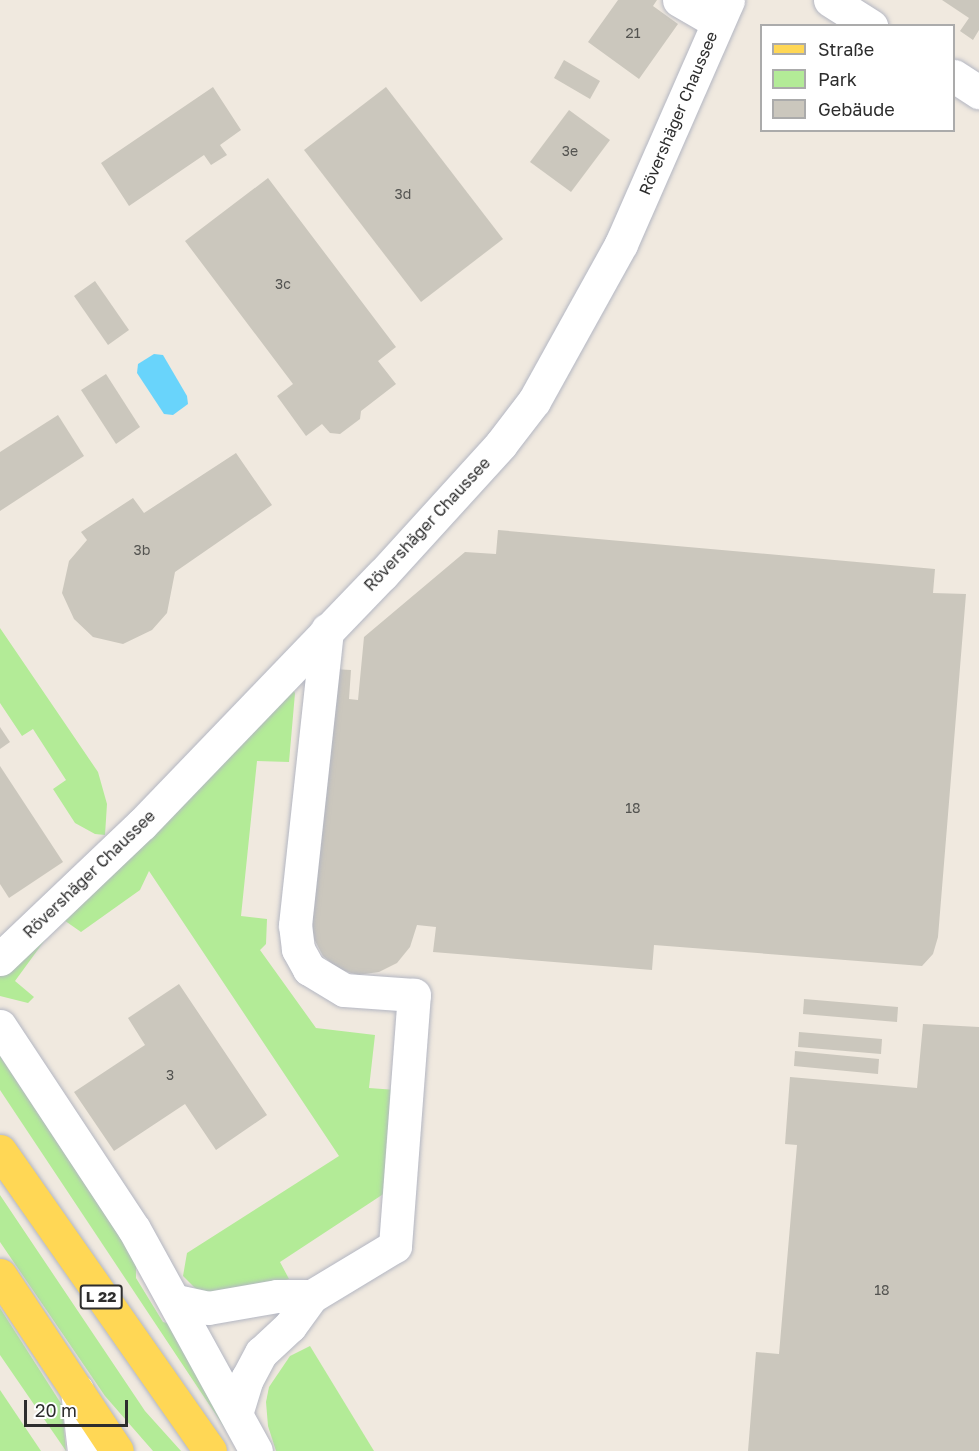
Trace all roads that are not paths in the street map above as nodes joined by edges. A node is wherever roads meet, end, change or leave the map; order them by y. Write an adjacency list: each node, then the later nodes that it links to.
1 (679, 0): 3 (street)
2 (830, 0): 4 (street)
3 (723, 11): 7 (street, Rövershäger Chaussee)
4 (868, 24)
5 (955, 77): 6 (street)
6 (979, 92)
7 (327, 630): 8 (street, Rövershäger Chaussee); 12 (street)
8 (0, 960)
9 (0, 1026): 13 (street)
10 (0, 1151): 18 (main road, L 22)
11 (0, 1275): 14 (main road)
12 (312, 1296): 13 (street); 15 (street)
13 (176, 1301): 15 (street)
14 (77, 1390): 16 (street); 17 (main road)
15 (237, 1411): 19 (street)
16 (84, 1451)
17 (117, 1451)
18 (210, 1451)
19 (256, 1451)

